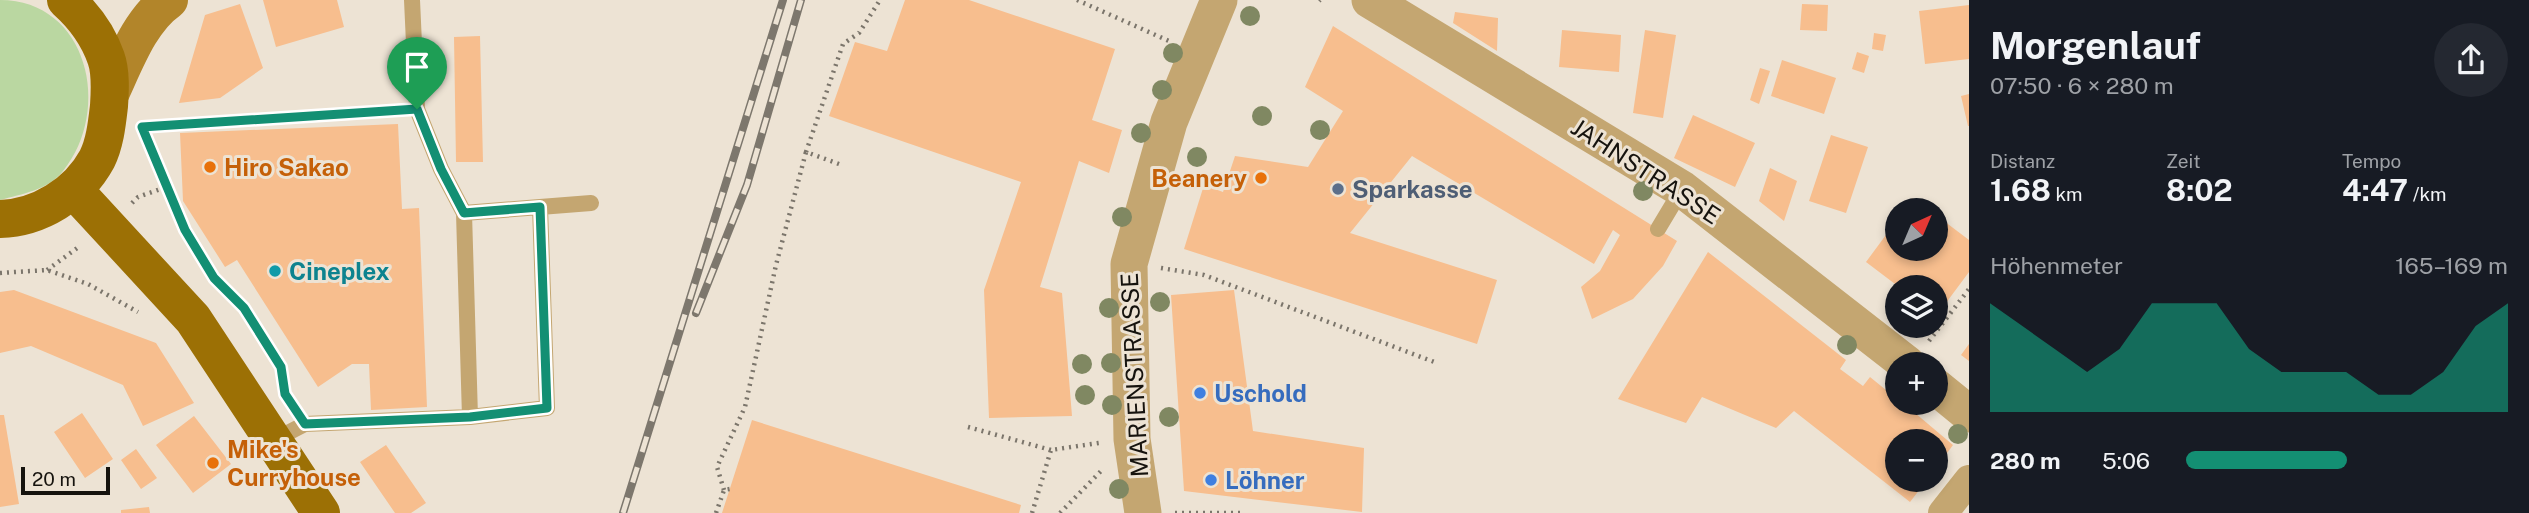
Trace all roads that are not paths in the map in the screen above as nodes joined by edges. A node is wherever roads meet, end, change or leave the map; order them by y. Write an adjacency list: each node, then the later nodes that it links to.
1 (66, 0): 6 (main road)
2 (169, 0): 6 (main road)
3 (412, 0): 11 (lane)
4 (1219, 0): 21 (street, MARIENSTRASSE)
5 (1370, 0): 8 (street, JAHNSTRASSE)
6 (110, 94): 7 (main road)
7 (73, 189): 12 (main road); 18 (main road)
8 (1682, 189): 13 (lane); 14 (street, JAHNSTRASSE)
9 (591, 203): 10 (lane)
10 (540, 207): 11 (lane); 17 (lane)
11 (464, 213): 17 (lane)
12 (0, 219)
13 (1658, 229)
14 (1916, 352)
15 (1948, 397): 16 (street)
16 (1969, 414)
17 (470, 417): 18 (lane)
18 (289, 432): 20 (main road)
19 (1969, 480): 22 (street)
20 (321, 513)
21 (1143, 513)
22 (1943, 513)

